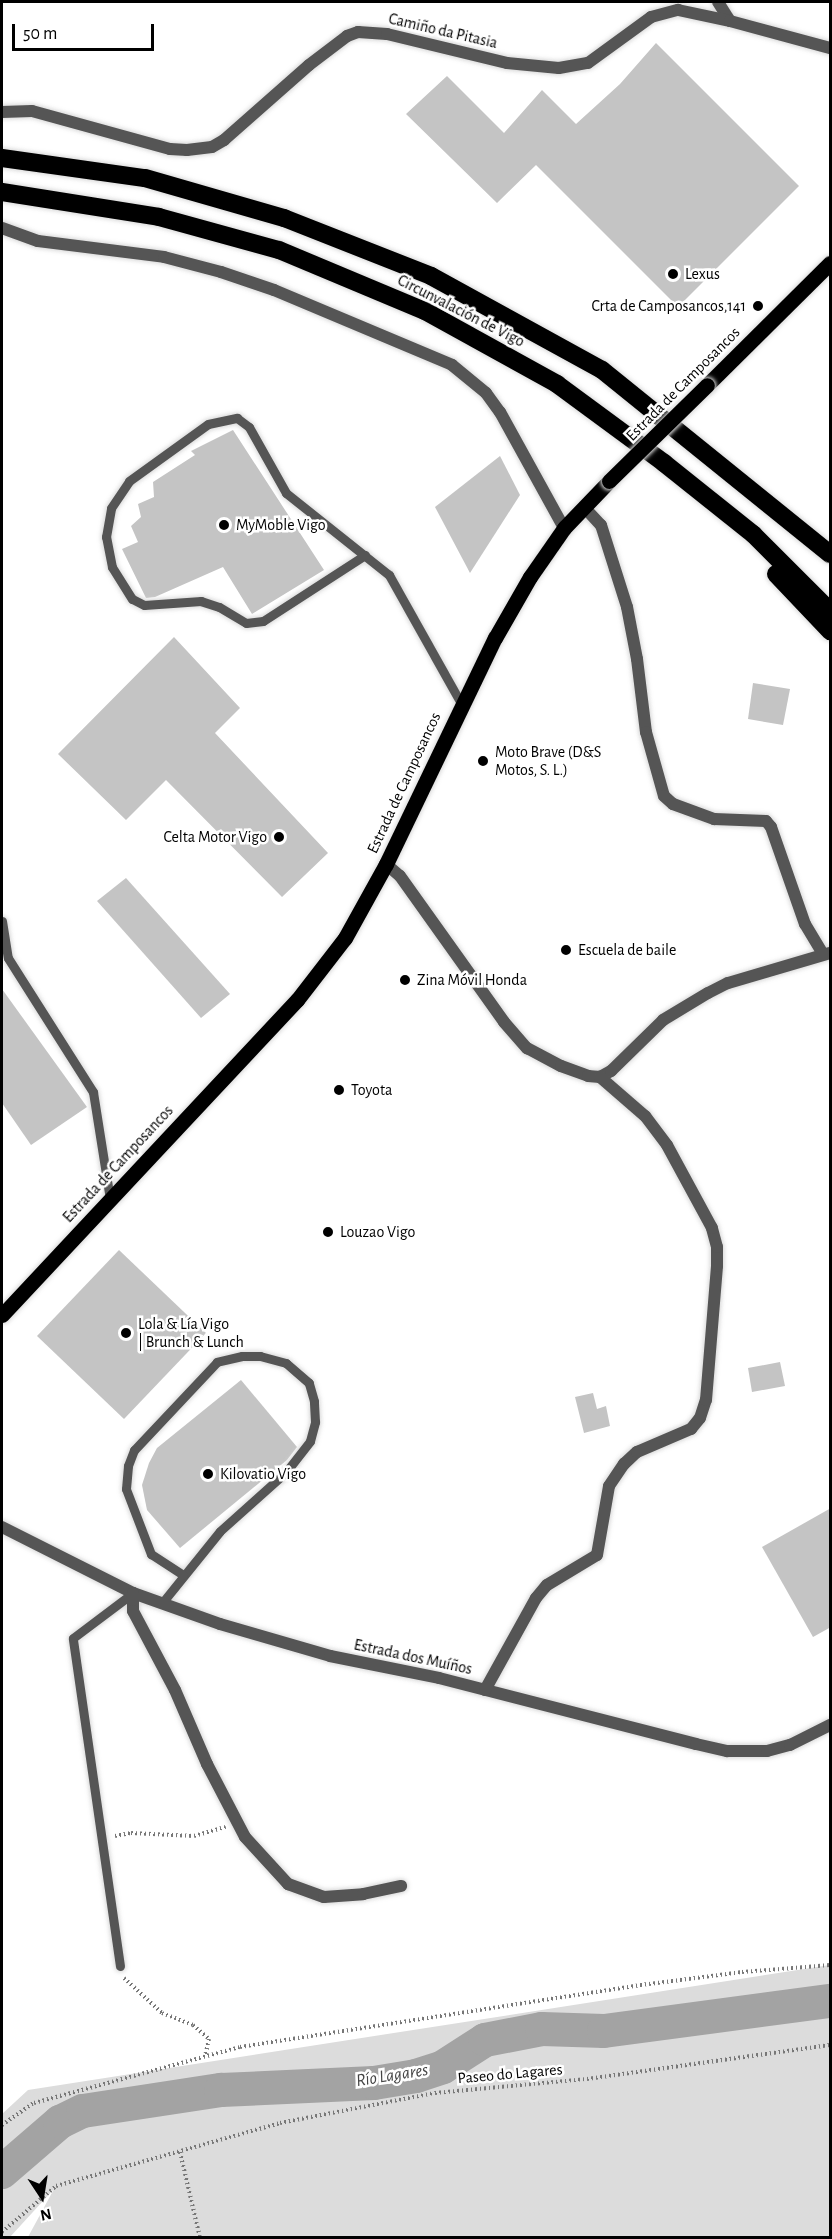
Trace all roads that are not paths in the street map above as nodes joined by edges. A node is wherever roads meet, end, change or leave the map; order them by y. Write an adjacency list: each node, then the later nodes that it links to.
1 (718, 2): 2 (street)
2 (730, 21): 3 (street, Camiño da Pitasia); 4 (street, Camiño da Pitasia)
3 (831, 48)
4 (2, 112)
5 (2, 158): 12 (highway, Circunvalación de Vigo)
6 (2, 192): 11 (highway, Circunvalación de Vigo)
7 (2, 228): 10 (street)
8 (831, 263): 9 (main road, Estrada de Camposancos, bridge)
9 (584, 507): 10 (main road, Estrada de Camposancos); 19 (street)
10 (564, 528): 16 (main road, Estrada de Camposancos)
11 (753, 534): 14 (highway, Circunvalación de Vigo); 15 (highway)
12 (831, 554)
13 (365, 555): 13 (lane); 16 (lane)
14 (831, 611)
15 (831, 631)
16 (462, 705): 17 (main road, Estrada de Camposancos)
17 (386, 864): 20 (street); 21 (main road, Estrada de Camposancos)
18 (2, 921): 21 (lane)
19 (827, 953): 20 (street)
20 (600, 1077): 27 (street)
21 (110, 1199): 22 (main road, Estrada de Camposancos)
22 (2, 1315)
23 (2, 1527): 25 (street, Estrada dos Muíños)
24 (183, 1575): 24 (lane); 26 (lane)
25 (133, 1593): 26 (street, Estrada dos Muíños); 29 (street); 30 (lane)
26 (162, 1602): 27 (street, Estrada dos Muíños)
27 (486, 1690): 28 (street, Estrada dos Muíños)
28 (831, 1725)
29 (401, 1886)
30 (120, 1966)

